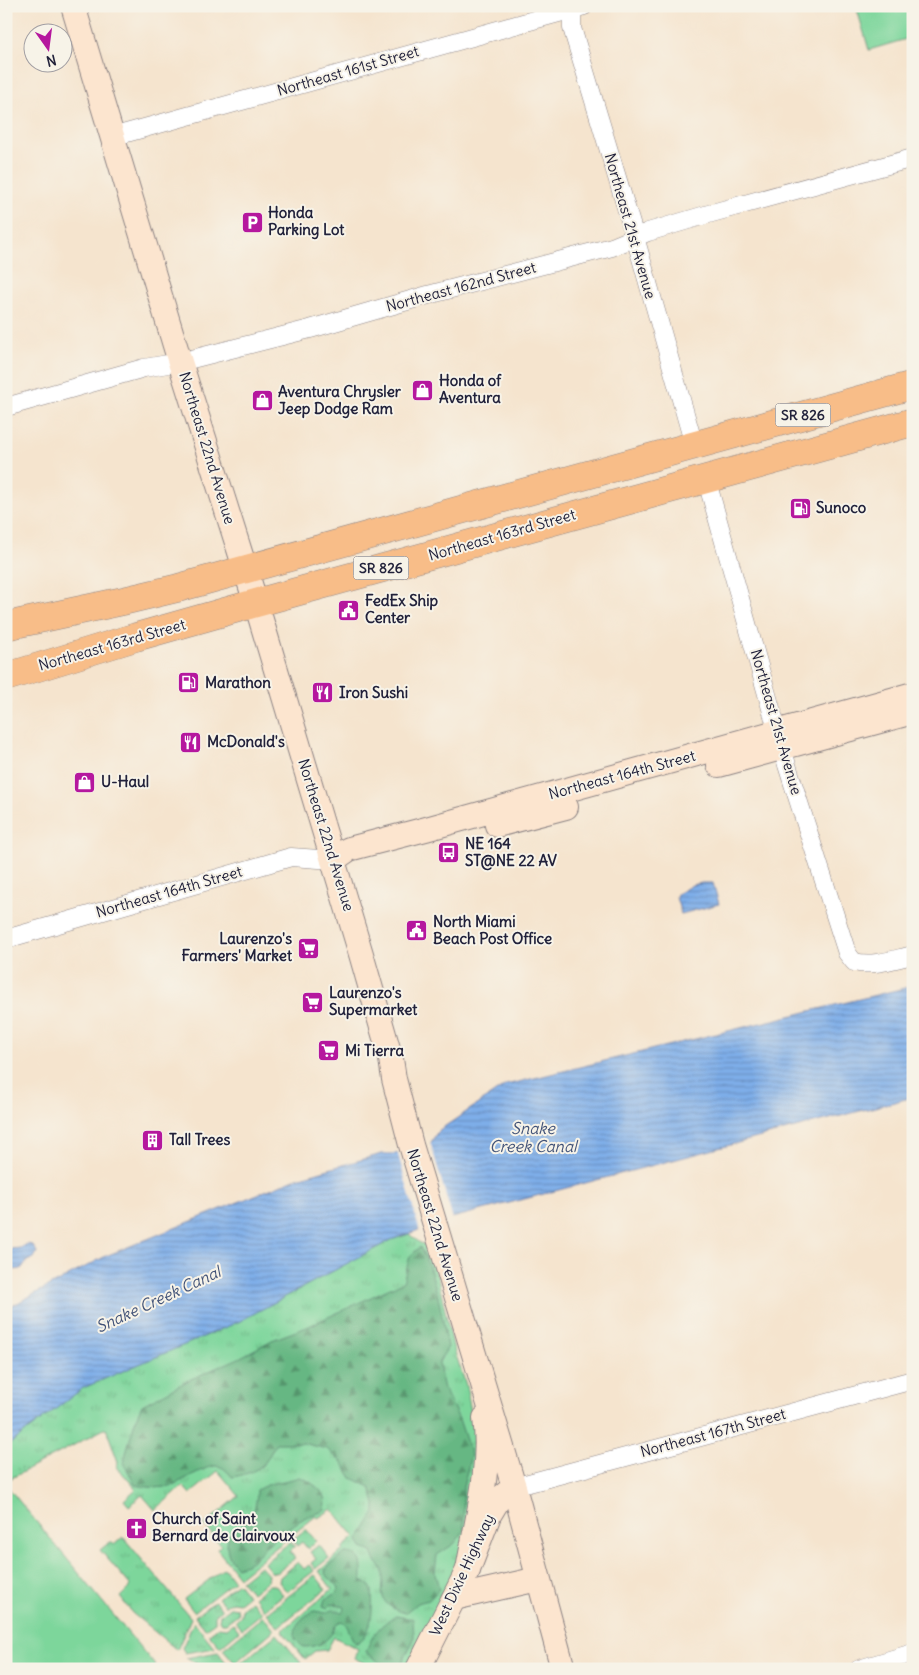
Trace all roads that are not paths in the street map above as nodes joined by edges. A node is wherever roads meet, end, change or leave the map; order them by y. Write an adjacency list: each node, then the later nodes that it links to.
1 (73, 6): 3 (street, Northeast 22nd Avenue)
2 (576, 7): 3 (street, Northeast 161st Street); 5 (street, Northeast 21st Avenue)
3 (112, 136): 6 (street, Northeast 22nd Avenue)
4 (913, 158): 5 (street, Northeast 162nd Street)
5 (635, 238): 6 (street, Northeast 162nd Street); 11 (street, Northeast 21st Avenue)
6 (180, 362): 8 (street, Northeast 162nd Street); 14 (street, Northeast 22nd Avenue)
7 (913, 385): 10 (main road, SR 826)
8 (6, 407)
9 (913, 422): 12 (main road, Northeast 163rd Street / SR 826)
10 (759, 427): 11 (main road, SR 826); 12 (main road)
11 (694, 444): 13 (main road); 14 (main road, SR 826)
12 (706, 478): 13 (main road, Northeast 163rd Street / SR 826); 20 (street, Northeast 21st Avenue)
13 (650, 494): 15 (main road, Northeast 163rd Street / SR 826)
14 (244, 569): 15 (street, Northeast 22nd Avenue); 16 (main road, SR 826)
15 (256, 603): 17 (main road, Northeast 163rd Street / SR 826); 21 (street, Northeast 22nd Avenue)
16 (6, 626)
17 (6, 676)
18 (913, 694): 20 (street, Northeast 164th Street)
19 (913, 712): 20 (street, Northeast 164th Street)
20 (780, 740): 21 (street, Northeast 164th Street); 23 (street, Northeast 21st Avenue)
21 (333, 860): 22 (street, Northeast 164th Street); 24 (street, Northeast 22nd Avenue)
22 (6, 940)
23 (913, 955)
24 (477, 1364): 26 (street, Northeast 22nd Avenue); 27 (street)
25 (913, 1380): 26 (street, Northeast 167th Street)
26 (514, 1487): 27 (street, West Dixie Highway); 28 (street, Northeast 22nd Avenue)
27 (468, 1570): 29 (street, West Dixie Highway)
28 (538, 1579): 29 (street); 32 (street, Northeast 22nd Avenue)
29 (454, 1598): 31 (street, West Dixie Highway)
30 (913, 1653): 33 (street)
31 (418, 1669)
32 (564, 1669)
33 (859, 1669)

